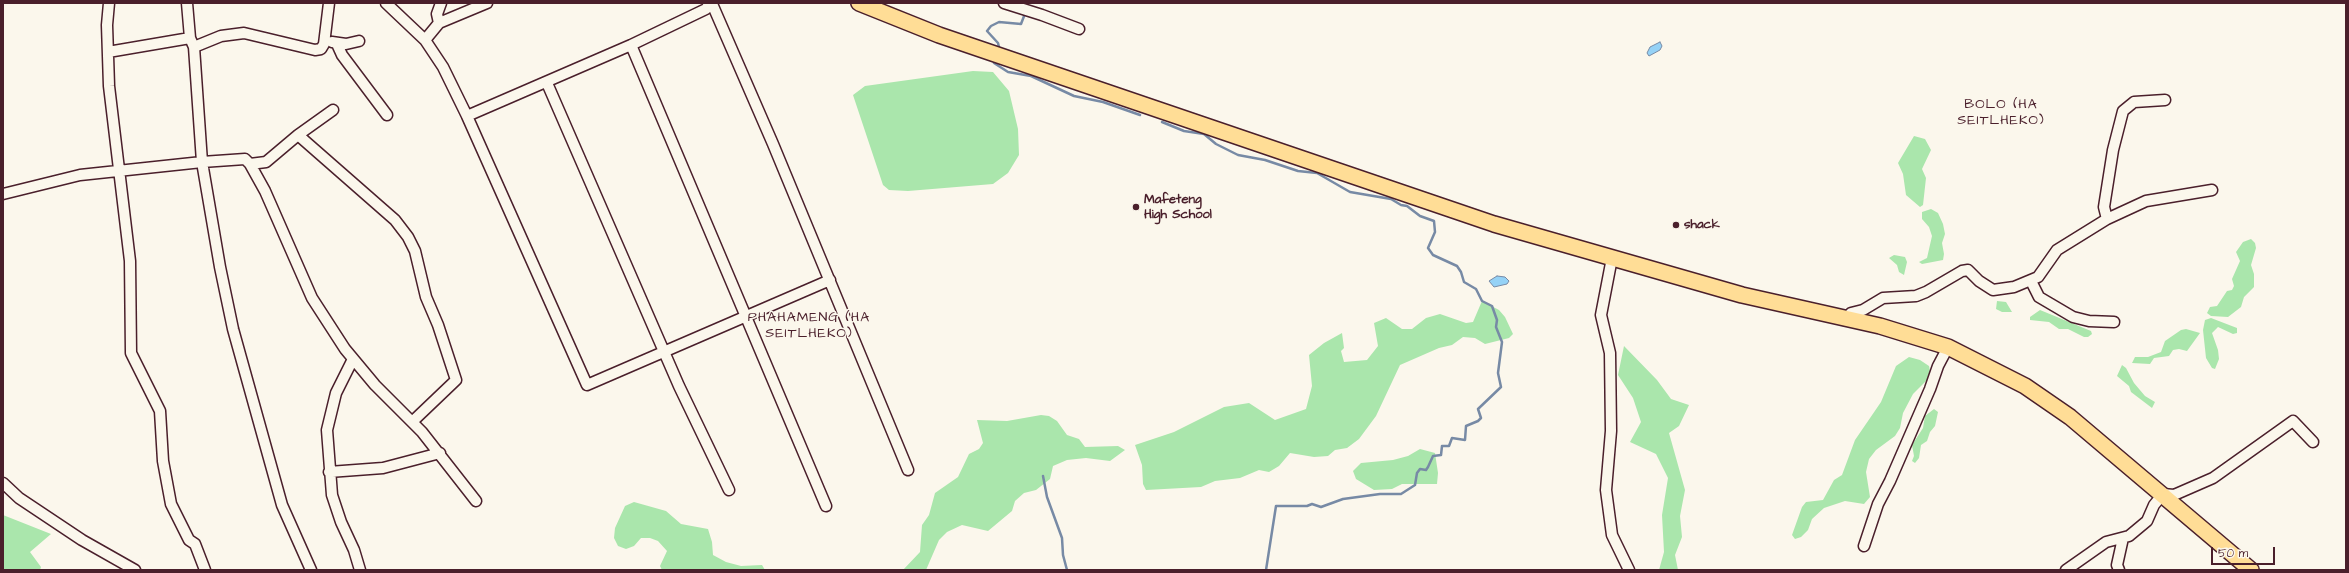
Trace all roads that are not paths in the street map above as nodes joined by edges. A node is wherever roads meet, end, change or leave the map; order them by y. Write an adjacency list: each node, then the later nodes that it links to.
1 (109, 3): 18 (street)
2 (187, 3): 15 (street)
3 (329, 3): 12 (street)
4 (386, 3): 13 (street)
5 (441, 3): 10 (street)
6 (487, 3): 10 (street)
7 (859, 3): 31 (main road)
8 (1004, 3): 11 (street)
9 (710, 4): 17 (street); 32 (street)
10 (439, 23): 13 (street)
11 (1079, 29)
12 (324, 40): 15 (street); 16 (street)
13 (425, 40): 23 (street)
14 (359, 41): 16 (street)
15 (192, 43): 18 (street); 25 (street)
16 (337, 44): 22 (street)
17 (631, 45): 19 (street); 34 (street)
18 (108, 52): 27 (street)
19 (547, 83): 23 (street); 38 (street)
20 (2164, 100): 30 (street)
21 (333, 110): 24 (street)
22 (387, 115)
23 (467, 116): 38 (street)
24 (298, 135): 26 (street); 40 (street)
25 (202, 162): 26 (street); 27 (street); 54 (street)
26 (250, 164): 39 (street)
27 (119, 170): 29 (street); 53 (street)
28 (2212, 190): 30 (street)
29 (3, 194)
30 (2107, 219): 33 (street)
31 (1612, 258): 35 (main road); 56 (street)
32 (830, 280): 34 (street); 43 (street)
33 (2031, 281): 35 (street); 36 (street)
34 (747, 316): 38 (street); 49 (street)
35 (1845, 320): 37 (main road)
36 (2114, 322)
37 (1948, 347): 47 (main road); 51 (street)
38 (665, 352): 46 (street)
39 (353, 359): 40 (street); 44 (street)
40 (412, 422): 42 (street)
41 (2313, 442): 47 (street)
42 (440, 453): 44 (street); 48 (street)
43 (908, 470)
44 (329, 472): 55 (street)
45 (3, 483): 52 (street)
46 (729, 490)
47 (2163, 494): 50 (street); 59 (main road)
48 (476, 501)
49 (826, 506)
50 (2123, 538): 57 (street); 58 (street)
51 (1864, 546)
52 (135, 570)
53 (205, 570)
54 (311, 570)
55 (360, 570)
56 (1629, 570)
57 (2066, 570)
58 (2119, 570)
59 (2252, 570)

